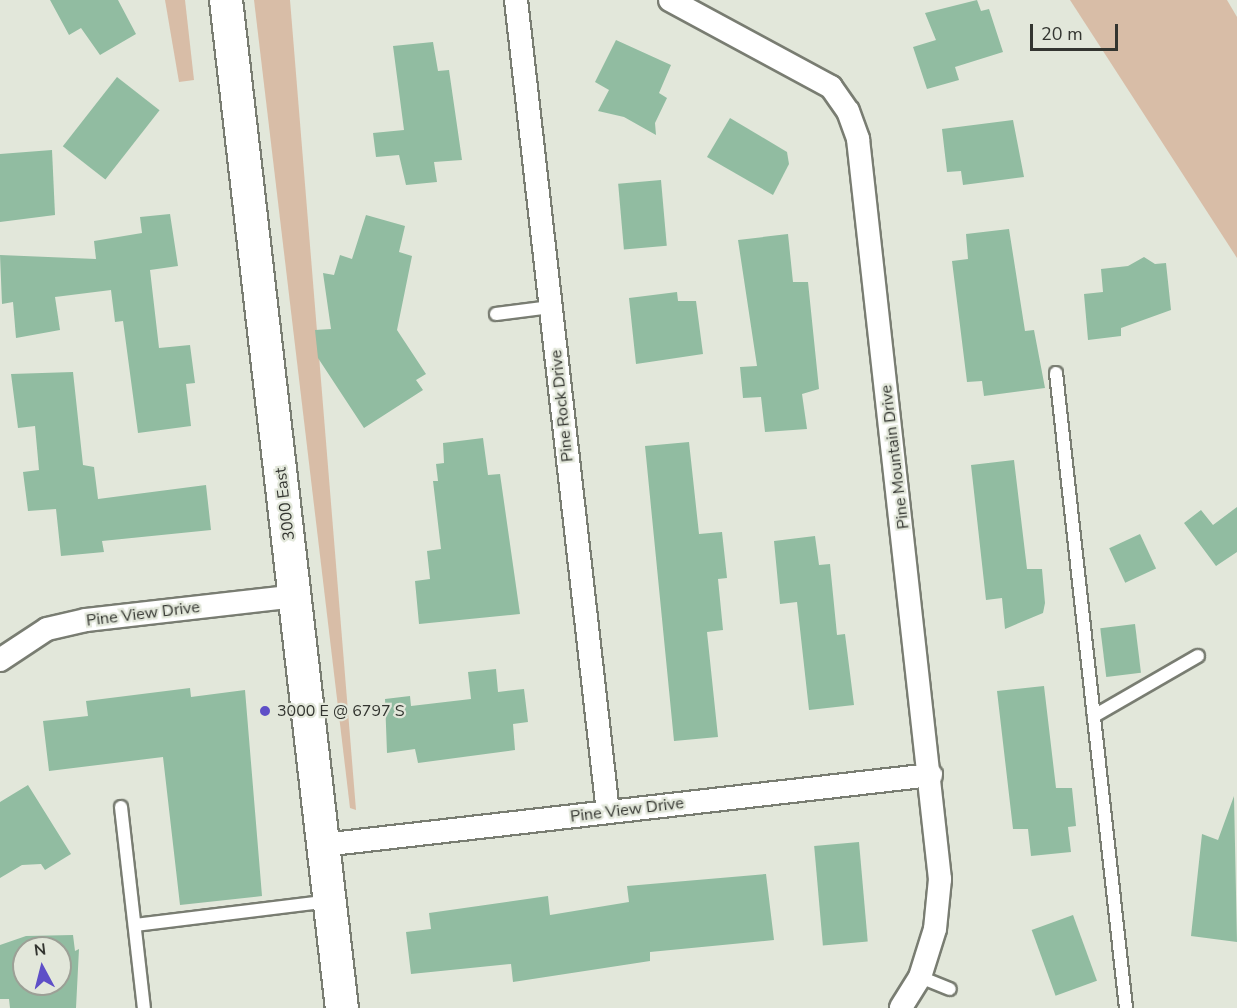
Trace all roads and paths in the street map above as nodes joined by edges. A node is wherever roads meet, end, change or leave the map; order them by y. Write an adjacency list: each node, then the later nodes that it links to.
1 (226, 0): 7 (main road, 3000 East)
2 (516, 0): 4 (street, Pine Rock Drive)
3 (670, 0): 11 (street, Pine Mountain Drive)
4 (551, 307): 5 (lane); 13 (street, Pine Rock Drive)
5 (496, 314)
6 (1056, 373): 10 (lane)
7 (296, 596): 8 (street, Pine View Drive); 14 (main road, 3000 East)
8 (3, 649)
9 (1198, 656): 10 (lane)
10 (1094, 716): 22 (lane)
11 (931, 775): 13 (street, Pine View Drive); 17 (street, Pine Mountain Drive)
12 (121, 807): 16 (lane)
13 (608, 812): 14 (street, Pine View Drive)
14 (323, 845): 15 (main road, 3000 East)
15 (330, 900): 16 (lane); 20 (main road, 3000 East)
16 (135, 925): 19 (lane)
17 (920, 977): 18 (lane); 21 (street, Pine Mountain Drive)
18 (950, 989)
19 (144, 1008)
20 (342, 1008)
21 (900, 1008)
22 (1126, 1008)

